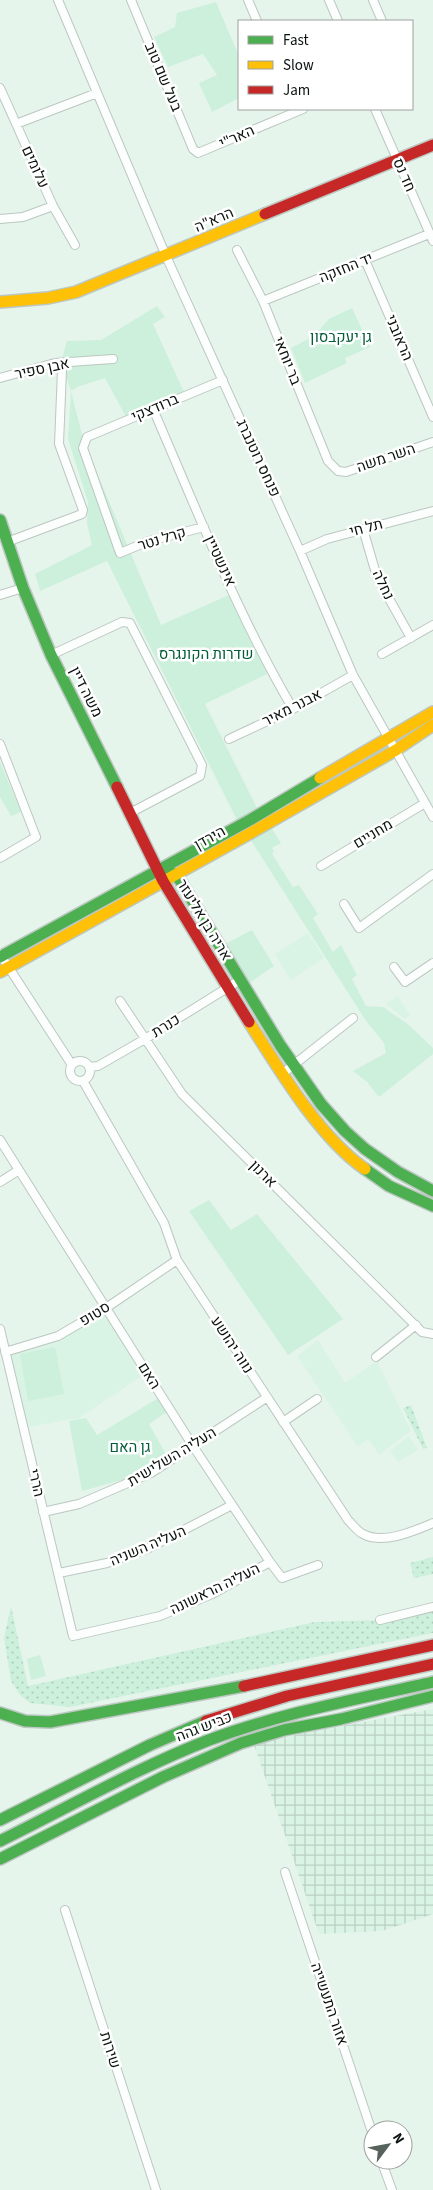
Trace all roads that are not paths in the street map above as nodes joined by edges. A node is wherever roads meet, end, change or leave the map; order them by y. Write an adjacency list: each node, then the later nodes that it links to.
1 (58, 0): 10 (street, פנחס רוטנברג)
2 (131, 0): 15 (street, בעל שם טוב)
3 (248, 0): 6 (street)
4 (328, 0): 7 (street)
5 (373, 0): 8 (street)
6 (257, 20)
7 (338, 20)
8 (382, 20)
9 (0, 88): 13 (street, עלומים)
10 (97, 93): 13 (street); 22 (street, פנחס רוטנברג)
11 (298, 110): 15 (street, האר"י)
12 (375, 110): 16 (street, חד נס)
13 (16, 124): 17 (street, עלומים)
14 (433, 145): 16 (main road, הרא"ה)
15 (198, 153)
16 (397, 160): 19 (street, חד נס); 22 (main road, הרא"ה)
17 (53, 206): 18 (street); 20 (street, עלומים)
18 (0, 219)
19 (431, 237): 23 (street, יד החזקה)
20 (74, 245)
21 (237, 250): 24 (street, בר יוחאי)
22 (166, 256): 25 (main road, הרא"ה); 29 (street, פנחס רוטנברג)
23 (365, 260): 24 (street, יד החזקה); 31 (street, הראובני)
24 (263, 301): 33 (street, בר יוחאי)
25 (0, 302)
26 (113, 359): 27 (street, אבן ספיר)
27 (55, 363): 28 (street, אבן ספיר); 38 (street)
28 (0, 378)
29 (222, 380): 30 (street, ברודצקי); 39 (street, פנחס רוטנברג)
30 (153, 409): 36 (street, אינשטיין); 40 (street, ברודצקי)
31 (433, 417)
32 (433, 442): 33 (street, השר משה)
33 (338, 471)
34 (433, 511): 37 (street, תל חי)
35 (0, 520): 38 (main road, משה דיין)
36 (204, 527): 40 (street, קרל נטר); 48 (street, אינשטיין)
37 (363, 529): 39 (street, תל חי); 44 (street, נחלה)
38 (7, 542): 41 (main road, משה דיין)
39 (300, 551): 47 (street, פנחס רוטנברג)
40 (120, 552)
41 (23, 588): 42 (street); 46 (main road, משה דיין)
42 (0, 595)
43 (433, 626): 44 (street)
44 (411, 638): 45 (street)
45 (382, 654)
46 (51, 655): 56 (main road, משה דיין); 56 (street)
47 (353, 675): 48 (street, אבנר מאיר); 51 (street, פנחס רוטנברג)
48 (293, 709): 52 (street, אבנר מאיר)
49 (433, 712): 51 (main road, הירדן)
50 (433, 726): 54 (main road, הירדן)
51 (390, 738): 54 (street, פנחס רוטנברג); 62 (main road, הירדן)
52 (229, 739)
53 (0, 744): 58 (street)
54 (396, 750): 55 (street, פנחס רוטנברג); 60 (main road, הירדן)
55 (425, 803): 57 (street, פנחס רוטנברג); 59 (street, מחניים)
56 (130, 813): 62 (main road, משה דיין)
57 (433, 817)
58 (0, 858)
59 (320, 866)
60 (176, 874): 62 (main road, אריה בן אליעזר); 68 (main road, אריה בן אליעזר)
61 (433, 874): 63 (street)
62 (161, 876): 64 (main road, הירדן); 67 (main road, הירדן); 69 (main road, אריה בן אליעזר)
63 (344, 904)
64 (0, 956): 67 (street)
65 (433, 963): 66 (street)
66 (394, 967)
67 (4, 970): 73 (street)
68 (240, 980): 69 (street, כנרת); 74 (main road, אריה בן אליעזר)
69 (227, 988): 72 (street, כנרת); 76 (main road, אריה בן אליעזר)
70 (120, 1001): 72 (street, ארנון)
71 (353, 1018): 74 (street)
72 (145, 1039): 75 (street, כנרת); 87 (street, ארנון)
73 (72, 1066): 75 (street); 77 (street)
74 (293, 1066): 76 (street); 79 (main road, אריה בן אליעזר)
75 (89, 1067): 77 (street)
76 (282, 1074): 80 (main road, אריה בן אליעזר)
77 (83, 1081): 85 (street, נווה יהושע)
78 (0, 1140): 81 (street, האם)
79 (371, 1152): 80 (street); 83 (main road, אריה בן אליעזר)
80 (360, 1166): 84 (main road, אריה בן אליעזר)
81 (19, 1170): 82 (street); 86 (street, האם)
82 (0, 1182)
83 (433, 1190)
84 (433, 1206)
85 (177, 1260): 86 (street, סטופ); 92 (street, נווה יהושע)
86 (106, 1308): 90 (street, סטופ); 95 (street, האם)
87 (416, 1325): 89 (street, ארנון); 91 (street)
88 (0, 1329): 90 (street, הררי)
89 (433, 1334)
90 (5, 1352): 97 (street, הררי)
91 (376, 1357)
92 (266, 1398): 94 (street, נווה יהושע); 95 (street, העליה השלישית)
93 (317, 1399): 94 (street)
94 (283, 1422): 98 (street, נווה יהושע)
95 (193, 1446): 96 (street, האם); 97 (street, העליה השלישית)
96 (232, 1505): 99 (street, האם); 101 (street, העליה השניה)
97 (43, 1512): 101 (street, הררי)
98 (432, 1525)
99 (270, 1562): 100 (street, האם); 104 (street, העליה הראשונה)
100 (318, 1565)
101 (59, 1574): 104 (street, הררי)
102 (433, 1607): 103 (street)
103 (380, 1620)
104 (73, 1636)
105 (433, 1645): 109 (main road)
106 (433, 1664): 110 (main road, כביש גהה)
107 (433, 1682): 111 (main road, כביש גהה)
108 (433, 1696): 112 (main road)
109 (0, 1713)
110 (0, 1820)
111 (0, 1841)
112 (0, 1859)
113 (285, 1872): 115 (street, אזור התעשייה)
114 (65, 1910): 117 (street, שירות)
115 (368, 2120)
116 (385, 2170): 118 (street)
117 (156, 2190)
118 (392, 2190)

